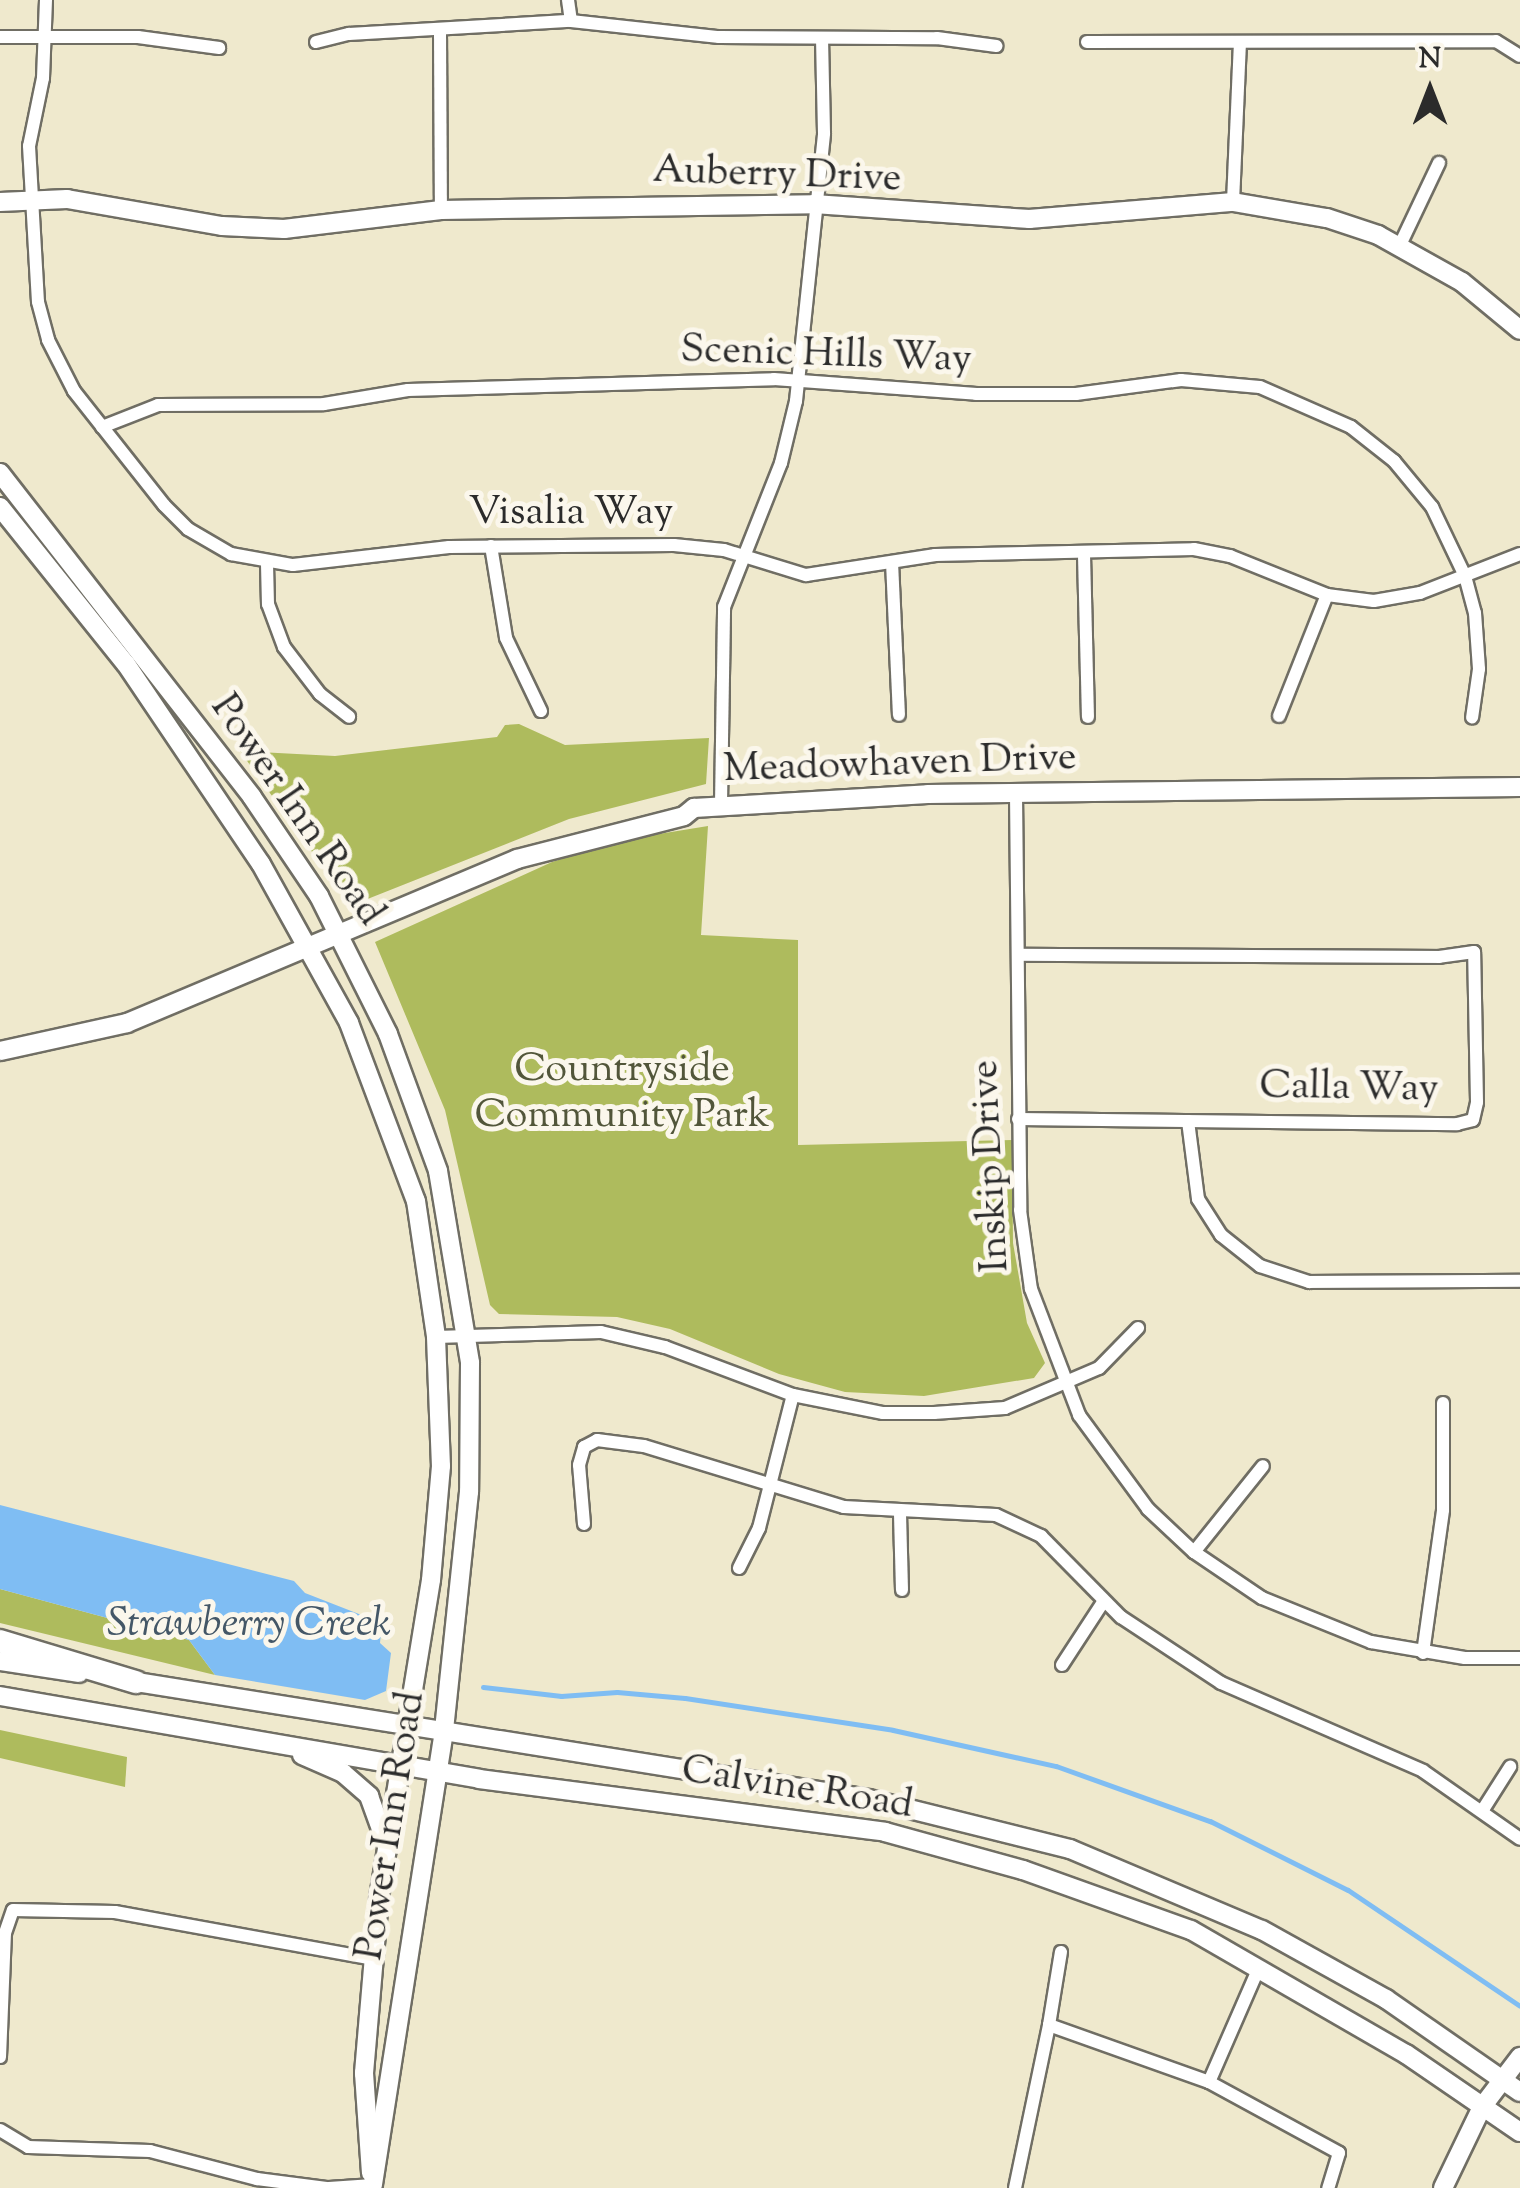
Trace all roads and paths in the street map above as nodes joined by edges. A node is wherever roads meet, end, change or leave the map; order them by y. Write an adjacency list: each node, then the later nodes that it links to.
1 (46, 0): 6 (street, Visalia Way)
2 (568, 0): 3 (street)
3 (571, 21): 4 (street); 7 (street)
4 (440, 32): 8 (street); 19 (street)
5 (0, 37): 6 (street)
6 (46, 37): 12 (street); 15 (street, Visalia Way)
7 (822, 38): 11 (street); 18 (street)
8 (316, 42)
9 (1087, 42): 10 (street)
10 (1240, 42): 13 (street); 17 (street)
11 (996, 46)
12 (220, 48)
13 (1520, 56)
14 (1439, 162): 20 (street)
15 (33, 198): 16 (main road, Auberry Drive); 19 (main road, Auberry Drive); 23 (street, Visalia Way)
16 (0, 202)
17 (1233, 202): 18 (main road, Auberry Drive); 20 (main road, Auberry Drive)
18 (814, 204): 19 (main road, Auberry Drive); 22 (street)
19 (441, 210)
20 (1400, 245): 21 (main road, Auberry Drive)
21 (1520, 330)
22 (799, 378): 23 (street, Scenic Hills Way); 29 (street); 32 (street, Scenic Hills Way)
23 (102, 427): 31 (street, Visalia Way)
24 (0, 472): 43 (main road, Power Inn Road)
25 (0, 508): 44 (main road, Power Inn Road)
26 (491, 546): 29 (street, Visalia Way); 31 (street, Visalia Way); 34 (street)
27 (1520, 554): 32 (street, Visalia Way)
28 (1084, 555): 30 (street, Visalia Way); 33 (street, Visalia Way); 38 (street)
29 (738, 556): 30 (street, Visalia Way); 42 (street)
30 (892, 562): 35 (street)
31 (266, 564): 37 (street)
32 (1466, 576): 33 (street, Visalia Way); 39 (street, Scenic Hills Way)
33 (1327, 595): 36 (street)
34 (541, 711)
35 (899, 715)
36 (1279, 716)
37 (349, 717)
38 (1088, 717)
39 (1472, 718)
40 (1520, 786): 41 (main road, Meadowhaven Drive)
41 (1016, 794): 42 (main road, Meadowhaven Drive); 45 (street, Inskip Drive)
42 (721, 804): 43 (main road, Meadowhaven Drive)
43 (341, 932): 44 (main road, Meadowhaven Drive); 51 (main road, Power Inn Road)
44 (309, 946): 46 (main road, Meadowhaven Drive); 52 (main road, Power Inn Road)
45 (1020, 955): 47 (street, Inskip Drive); 48 (street, Calla Way)
46 (0, 1051)
47 (1018, 1119): 48 (street, Calla Way); 53 (street, Inskip Drive)
48 (1188, 1121): 49 (street)
49 (1520, 1281)
50 (1138, 1328): 53 (street)
51 (467, 1334): 52 (street); 54 (street); 72 (main road, Power Inn Road)
52 (436, 1337): 71 (main road, Power Inn Road)
53 (1064, 1383): 54 (street); 60 (street, Inskip Drive)
54 (793, 1395): 57 (street)
55 (1443, 1403): 65 (street)
56 (1263, 1466): 60 (street)
57 (769, 1488): 58 (street); 59 (street); 61 (street)
58 (900, 1514): 62 (street); 63 (street)
59 (584, 1524)
60 (1194, 1552): 65 (street, Inskip Drive)
61 (739, 1568)
62 (902, 1590)
63 (1103, 1602): 68 (street); 77 (street)
64 (0, 1641): 69 (highway)
65 (1423, 1653): 66 (street, Inskip Drive)
66 (1520, 1658)
67 (0, 1661): 69 (main road, Calvine Road)
68 (1062, 1665)
69 (136, 1682): 71 (main road, Calvine Road)
70 (0, 1696): 73 (main road, Calvine Road)
71 (408, 1726): 72 (main road, Calvine Road); 74 (main road, Power Inn Road)
72 (444, 1731): 76 (main road, Power Inn Road); 86 (main road, Calvine Road)
73 (277, 1744): 74 (main road, Calvine Road); 79 (main road)
74 (402, 1765): 76 (main road, Calvine Road); 79 (main road, Power Inn Road)
75 (1510, 1767): 77 (street)
76 (438, 1772): 82 (main road, Calvine Road); 92 (main road, Power Inn Road)
77 (1484, 1808): 78 (street)
78 (1520, 1839)
79 (386, 1844): 81 (main road, Power Inn Road)
80 (1061, 1952): 83 (street)
81 (373, 1959): 84 (street); 92 (main road, Power Inn Road)
82 (1258, 1970): 87 (street); 89 (main road, Calvine Road)
83 (1049, 2026): 87 (street); 94 (street)
84 (0, 2057)
85 (1520, 2057): 86 (main road)
86 (1501, 2080): 88 (main road, Calvine Road); 89 (main road)
87 (1208, 2082): 95 (street)
88 (1520, 2092)
89 (1482, 2107): 91 (main road, Calvine Road); 96 (main road)
90 (0, 2130): 93 (street)
91 (1520, 2132)
92 (374, 2186): 93 (street)
93 (327, 2188)
94 (1015, 2188)
95 (1328, 2188)
96 (1443, 2188)

